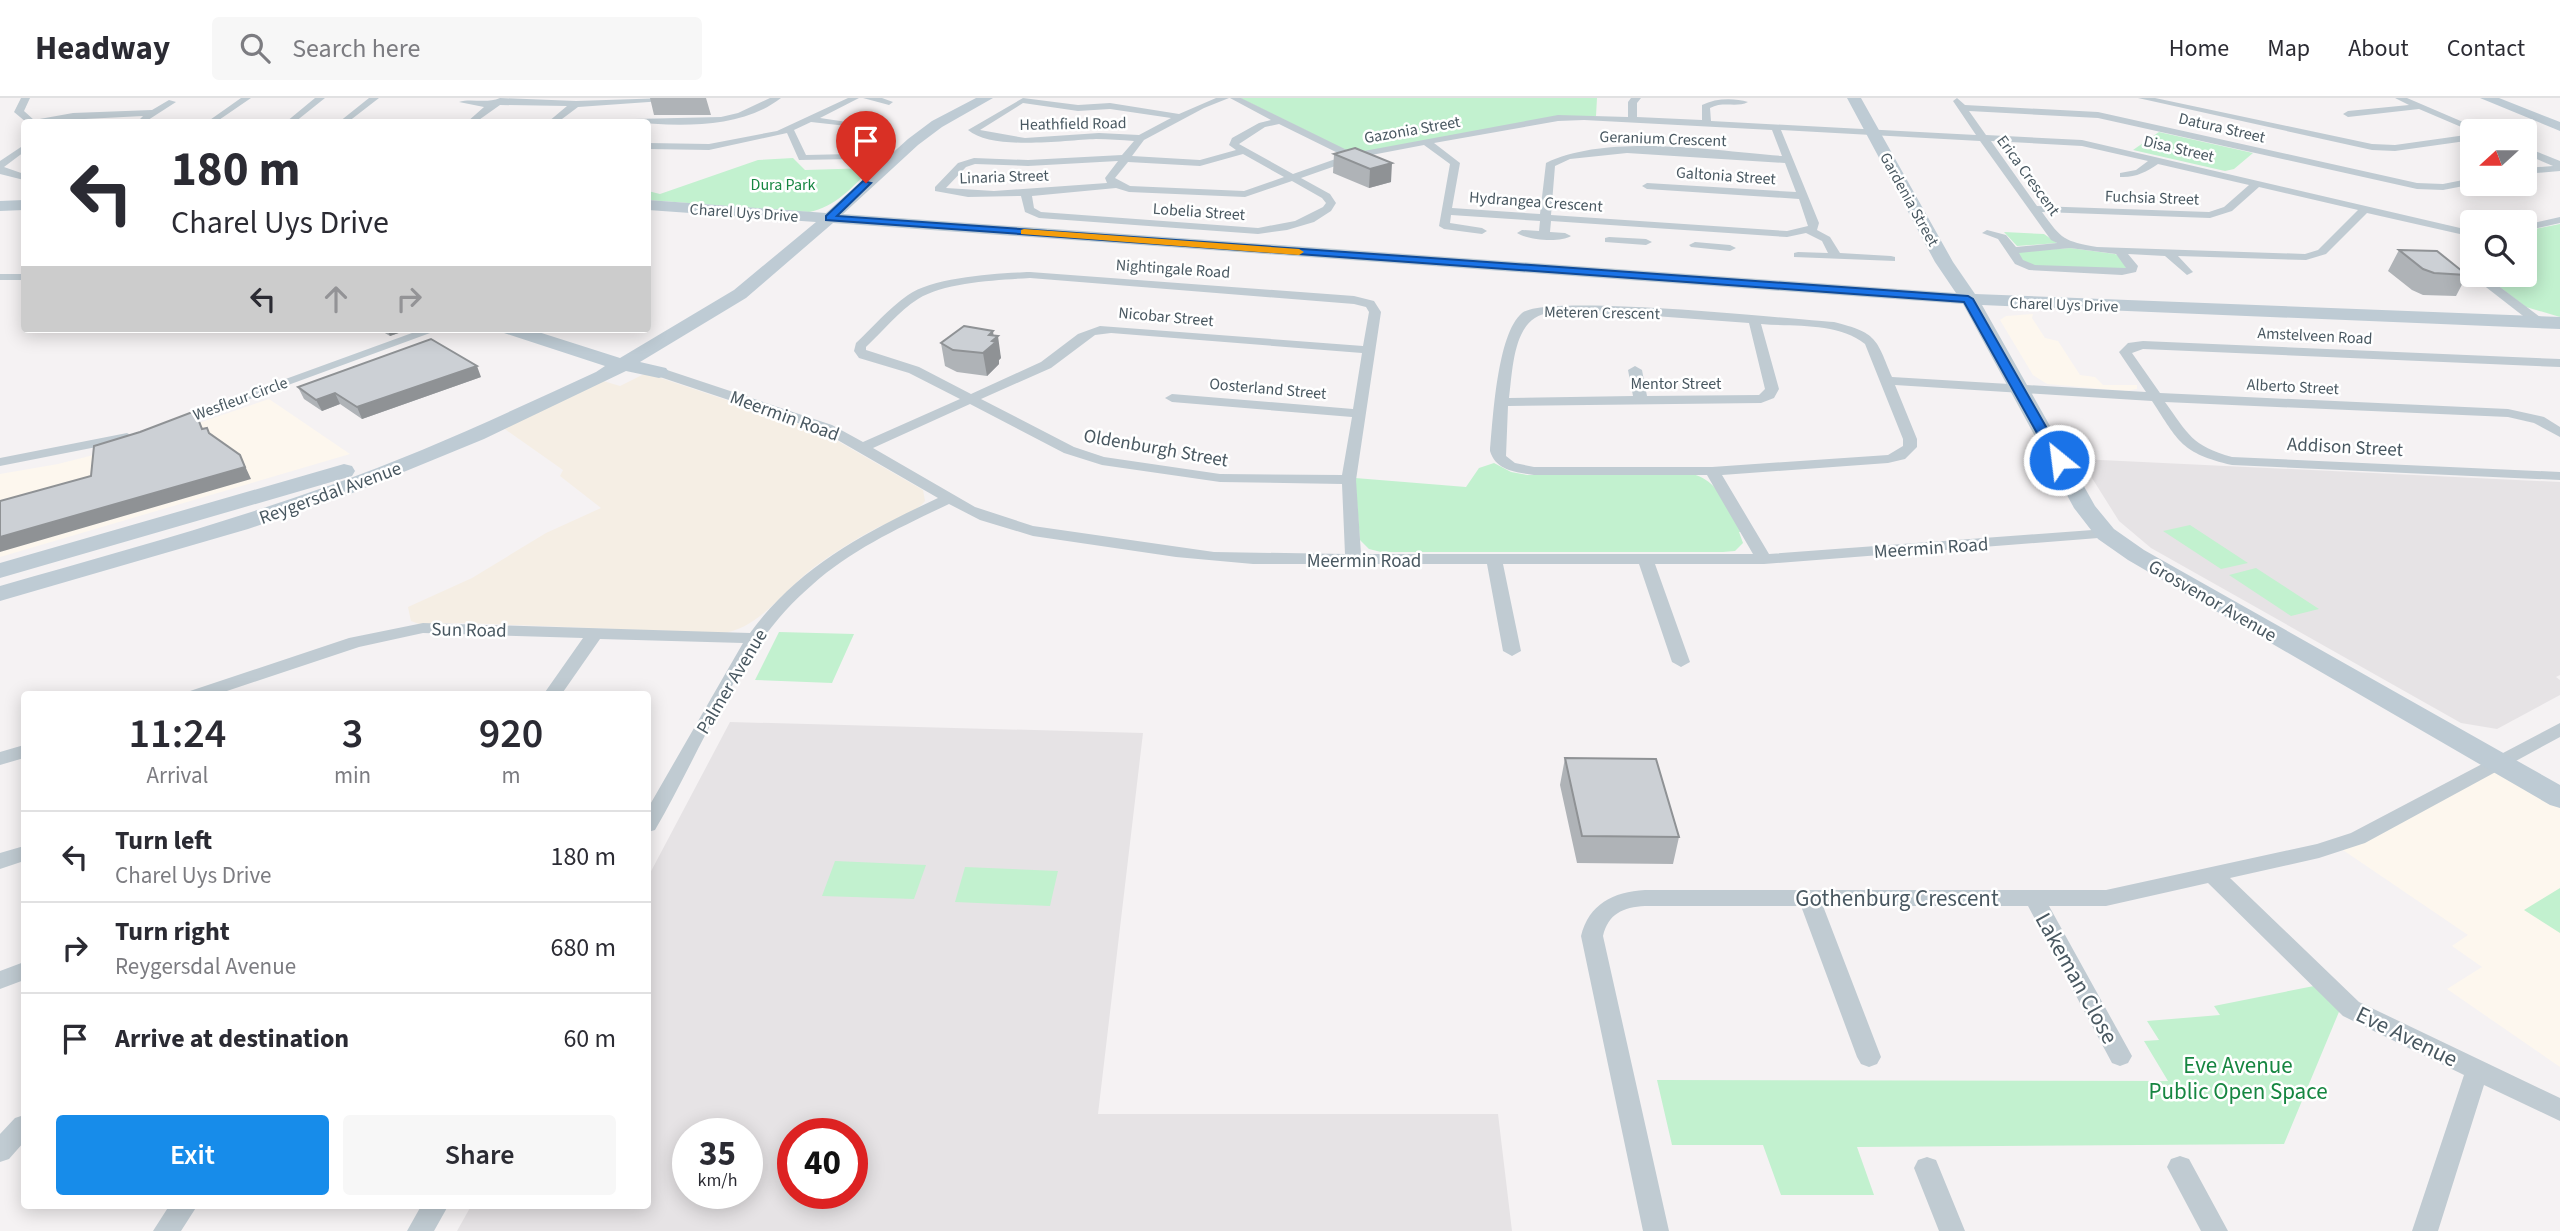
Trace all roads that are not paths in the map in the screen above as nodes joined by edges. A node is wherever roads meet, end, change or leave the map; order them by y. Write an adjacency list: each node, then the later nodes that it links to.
1 (26, 98): 31 (street)
2 (247, 98): 34 (street)
3 (321, 98): 35 (street)
4 (375, 98): 36 (street)
5 (652, 98): 6 (street); 25 (street)
6 (663, 98)
7 (777, 98): 41 (street)
8 (855, 98): 39 (street)
9 (867, 98): 23 (street)
10 (986, 98): 85 (main road, Reygersdal Avenue)
11 (1225, 98): 30 (street)
12 (1234, 98): 42 (street)
13 (1637, 98): 40 (street)
14 (1854, 98): 49 (street, Gardenia Street)
15 (1955, 98): 27 (street, Erica Crescent)
16 (2142, 98): 52 (street)
17 (2399, 98): 26 (street)
18 (2487, 98): 46 (main road)
19 (1719, 99): 24 (street); 45 (street)
20 (172, 102): 28 (street)
21 (463, 102): 22 (street)
22 (499, 102): 25 (street); 37 (street)
23 (889, 102)
24 (1744, 102)
25 (576, 104): 38 (street)
26 (2421, 107): 29 (street); 43 (street)
27 (1962, 108): 51 (street, Erica Crescent); 74 (street, Datura Street)
28 (154, 113): 32 (street); 33 (street)
29 (2348, 114)
30 (1180, 117): 50 (street); 50 (street, Heathfield Road)
31 (27, 119)
32 (55, 119)
33 (144, 119)
34 (216, 119)
35 (294, 119)
36 (347, 119)
37 (475, 119)
38 (557, 119)
39 (811, 119): 44 (street); 48 (street)
40 (1633, 120): 45 (street, Gazonia Street); 53 (street, Gazonia Street)
41 (651, 121)
42 (1279, 121): 58 (street); 60 (street)
43 (2460, 123)
44 (844, 124)
45 (1707, 124): 47 (street, Gazonia Street)
46 (2560, 127)
47 (1776, 129): 49 (street, Gazonia Street); 65 (street)
48 (787, 130): 55 (street); 62 (street)
49 (1873, 133): 51 (street, Disa Street); 115 (street, Gardenia Street)
50 (1141, 138): 63 (street)
51 (1983, 138): 64 (street, Disa Street); 83 (street, Erica Crescent)
52 (2460, 139)
53 (1426, 142): 60 (street, Gazonia Street); 84 (street, Hydrangea Crescent)
54 (651, 146): 55 (street)
55 (685, 147): 59 (street)
56 (984, 149): 66 (street, Linaria Street)
57 (21, 150): 67 (street)
58 (1244, 151): 63 (street, Linaria Street); 72 (street)
59 (676, 156)
60 (1351, 156): 72 (street, Gazonia Street)
61 (2538, 156): 68 (street)
62 (851, 157)
63 (1124, 159): 66 (street, Linaria Street); 75 (street)
64 (2158, 159): 70 (street); 73 (street, Disa Street)
65 (1789, 160): 78 (street); 86 (street, Geranium Crescent)
66 (971, 162): 77 (street, Linaria Street)
67 (0, 167): 71 (street)
68 (2560, 167): 69 (street)
69 (2538, 170)
70 (2124, 174)
71 (21, 176)
72 (1293, 177): 75 (street, Gazonia Street); 77 (street, Lobelia Street)
73 (2258, 183): 82 (street, Disa Street); 83 (street, Fuchsia Street)
74 (2460, 184)
75 (1115, 185): 77 (street, Linaria Street)
76 (1647, 186): 78 (street, Galtonia Street)
77 (1026, 192)
78 (1804, 196): 91 (street)
79 (21, 205): 81 (street)
80 (651, 205): 85 (main road, Charel Uys Drive)
81 (0, 206)
82 (2366, 208): 93 (street, Disa Street); 107 (street)
83 (2035, 209): 102 (street, Erica Crescent)
84 (1446, 211): 86 (street, Hydrangea Crescent); 92 (street)
85 (829, 218): 115 (main road, Charel Uys Drive); 125 (main road, Reygersdal Avenue)
86 (1545, 218): 88 (street, Hydrangea Crescent); 96 (street)
87 (2560, 220): 89 (street)
88 (1626, 223): 90 (street, Hydrangea Crescent); 99 (street)
89 (2537, 225)
90 (1710, 229): 91 (street, Hydrangea Crescent); 103 (street)
91 (1810, 230): 109 (street)
92 (1482, 231)
93 (2460, 231)
94 (1522, 233): 96 (street)
95 (1987, 233): 105 (street)
96 (1544, 235): 97 (street)
97 (1565, 236)
98 (1609, 240): 99 (street)
99 (1628, 241): 100 (street)
100 (1646, 242)
101 (1695, 245): 103 (street)
102 (2070, 245): 105 (street); 106 (street)
103 (1712, 246): 104 (street)
104 (1730, 247)
105 (2013, 251): 106 (street)
106 (2119, 251): 107 (street)
107 (2169, 253): 111 (street)
108 (1798, 255): 109 (street)
109 (1836, 257): 110 (street)
110 (1891, 259)
111 (2188, 272)
112 (0, 277): 113 (street)
113 (21, 277)
114 (2493, 287): 118 (street)
115 (1968, 299): 118 (street, Charel Uys Drive); 130 (main road, Grosvenor Avenue)
116 (1820, 317): 120 (street)
117 (1758, 320): 120 (street, Meteren Crescent); 134 (street, Mentor Street); 135 (street, Meteren Crescent)
118 (2540, 323): 119 (street, Charel Uys Drive)
119 (2560, 323)
120 (1841, 327): 129 (street, Meteren Crescent)
121 (424, 333): 137 (street, Wesfleur Circle)
122 (526, 333): 125 (main road)
123 (553, 333): 125 (main road)
124 (1370, 350): 132 (street, Nicobar Street); 132 (street, Nightingale Road); 136 (street, Nightingale Road)
125 (626, 359): 128 (main road, Meermin Road); 151 (main road, Reygersdal Avenue); 152 (main road, Reygersdal Avenue)
126 (2560, 363): 131 (street, Amstelveen Road)
127 (1634, 370): 134 (street)
128 (659, 372): 140 (street, Meermin Road)
129 (1887, 380): 130 (street); 142 (street, Meteren Crescent)
130 (2019, 389): 131 (street, Alberto Street); 146 (main road, Grosvenor Avenue)
131 (2155, 397): 139 (street, Alberto Street); 143 (street, Addison Street)
132 (970, 398): 140 (street, Nicobar Street); 144 (street, Oldenburgh Street)
133 (1172, 398): 136 (street, Oosterland Street)
134 (1641, 401): 135 (street, Mentor Street)
135 (1503, 402): 142 (street, Meteren Crescent)
136 (1360, 414): 144 (street, Nightingale Road)
137 (168, 424)
138 (142, 432): 141 (street)
139 (2560, 433)
140 (862, 447): 145 (street, Meermin Road)
141 (0, 462)
142 (1712, 471): 148 (street)
143 (2560, 475)
144 (1349, 480): 149 (street, Nightingale Road)
145 (950, 498): 149 (street, Meermin Road); 154 (street, Palmer Avenue)
146 (2106, 534): 148 (street, Meermin Road); 162 (main road, Grosvenor Avenue)
147 (1645, 559): 148 (street, Meermin Road); 150 (street, Meermin Road); 156 (street)
148 (1764, 559)
149 (1353, 560): 150 (street, Meermin Road)
150 (1494, 560): 155 (street)
151 (0, 570)
152 (0, 594)
153 (595, 634): 154 (street, Sun Road); 157 (street, Sun Road); 158 (street)
154 (752, 638): 164 (street, Palmer Avenue)
155 (1512, 651)
156 (1681, 662)
157 (208, 691)
158 (555, 691)
159 (2560, 729): 162 (street, Gothenburg Crescent)
160 (21, 752): 161 (street)
161 (0, 759)
162 (2498, 763): 163 (main road, Grosvenor Avenue); 167 (street, Gothenburg Crescent)
163 (2560, 798)
164 (651, 820)
165 (21, 854): 166 (street)
166 (0, 861)
167 (2213, 875): 169 (street, Gothenburg Crescent); 174 (street, Eve Avenue)
168 (1809, 898): 169 (street, Gothenburg Crescent); 173 (street); 184 (street, Gothenburg Crescent)
169 (2035, 899): 172 (street, Lakeman Close)
170 (21, 972): 171 (street)
171 (0, 980)
172 (2120, 1056)
173 (1869, 1057)
174 (2477, 1070): 175 (street, Eve Avenue); 187 (street)
175 (2560, 1110)
176 (21, 1129): 177 (street)
177 (0, 1151)
178 (2180, 1167): 186 (street)
179 (1927, 1168): 185 (street)
180 (182, 1209): 182 (street)
181 (433, 1209): 183 (street)
182 (166, 1231)
183 (421, 1231)
184 (1656, 1231)
185 (1952, 1231)
186 (2215, 1231)
187 (2425, 1231)

